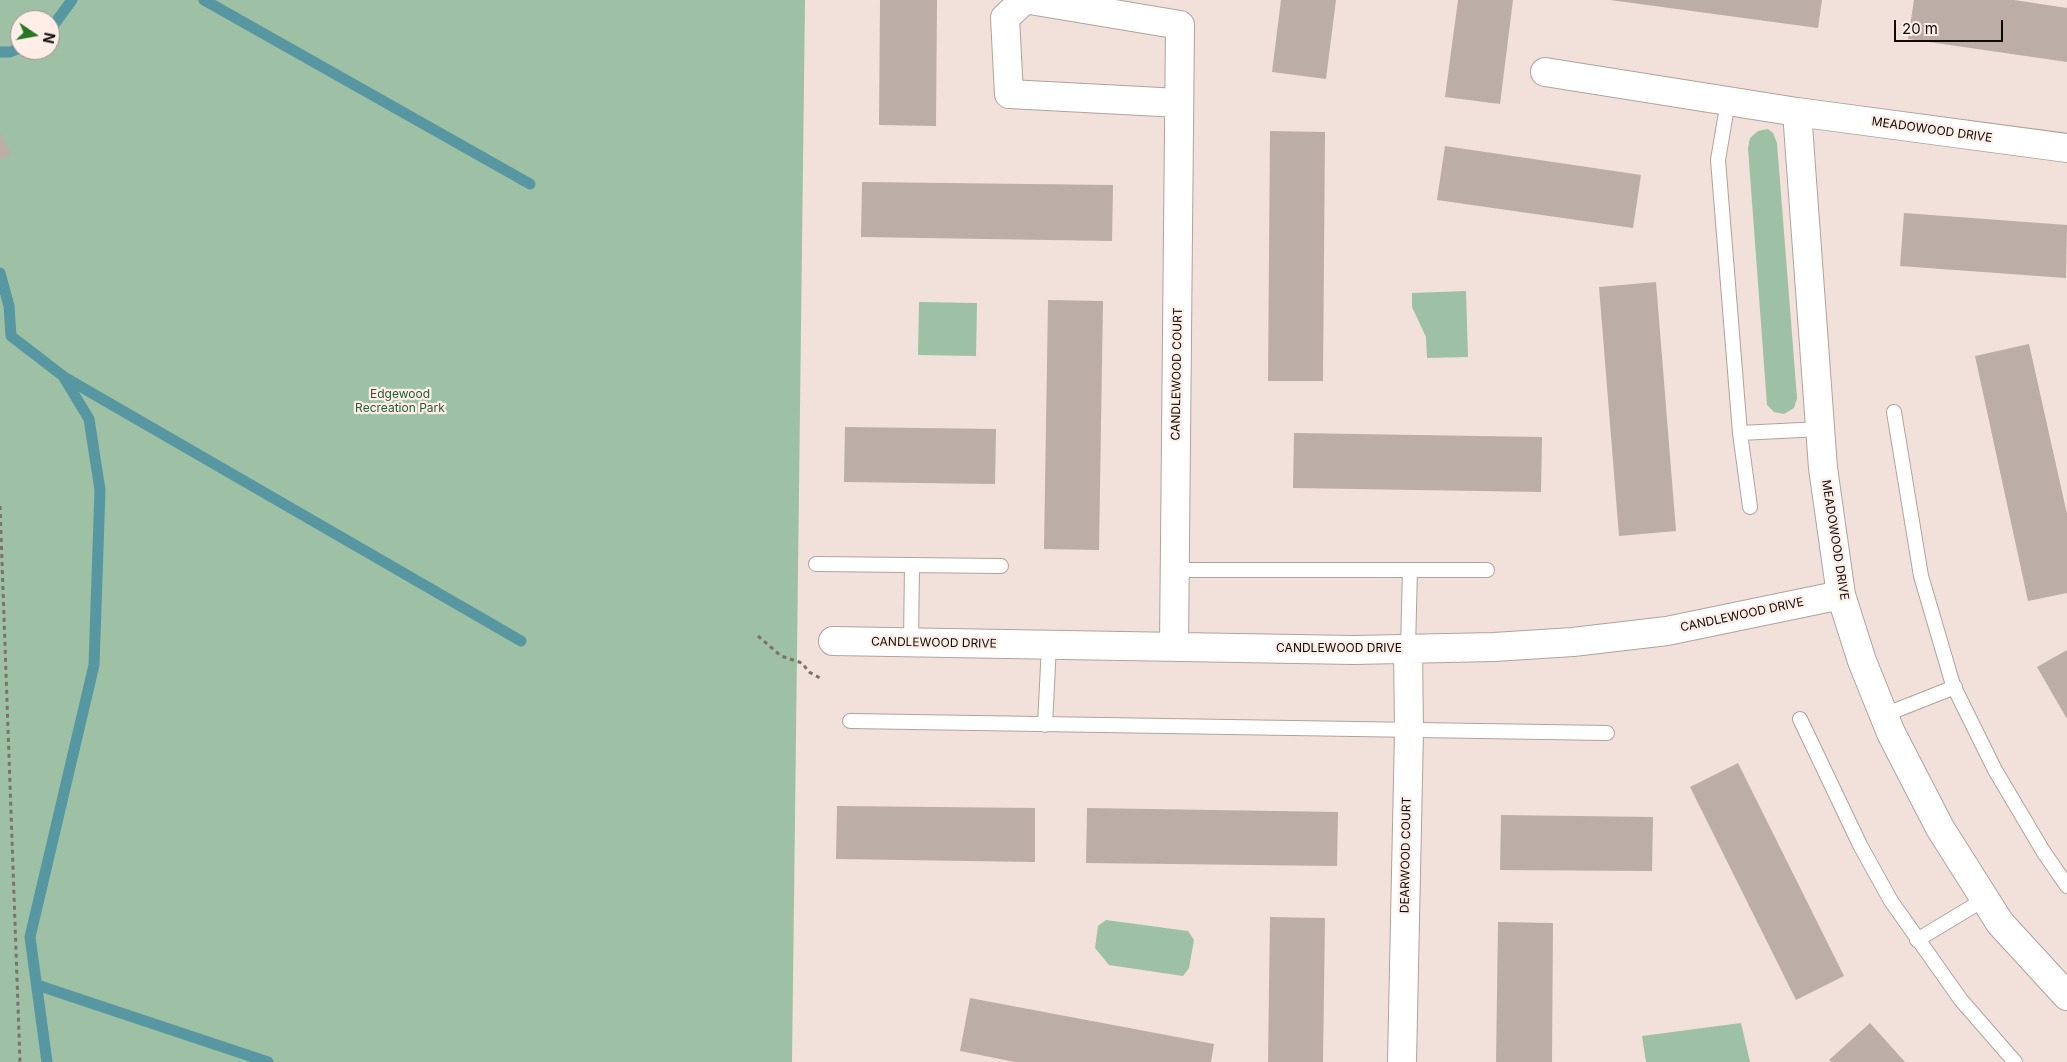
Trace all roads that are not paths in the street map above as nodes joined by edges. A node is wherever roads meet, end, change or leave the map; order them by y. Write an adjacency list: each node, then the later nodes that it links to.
1 (1024, 0): 5 (street)
2 (1030, 0): 5 (street, CANDLEWOOD COURT)
3 (1545, 72): 4 (street, MEADOWOOD DRIVE)
4 (1728, 101): 6 (street, MEADOWOOD DRIVE); 10 (lane)
5 (1179, 102): 15 (street, CANDLEWOOD COURT)
6 (1797, 112): 7 (street, MEADOWOOD DRIVE); 9 (street, MEADOWOOD DRIVE)
7 (2067, 148)
8 (1894, 412): 24 (lane)
9 (1821, 429): 10 (lane); 18 (street, MEADOWOOD DRIVE)
10 (1740, 433): 11 (lane)
11 (1750, 507)
12 (816, 564): 13 (lane)
13 (912, 565): 14 (lane); 20 (lane)
14 (1001, 566)
15 (1174, 570): 16 (lane); 22 (street, CANDLEWOOD COURT)
16 (1410, 570): 17 (lane); 23 (lane)
17 (1487, 570)
18 (1841, 594): 23 (street, CANDLEWOOD DRIVE); 25 (street, MEADOWOOD DRIVE)
19 (833, 640): 20 (street, CANDLEWOOD DRIVE)
20 (911, 642): 21 (street, CANDLEWOOD DRIVE)
21 (1049, 644): 22 (street, CANDLEWOOD DRIVE); 28 (lane)
22 (1174, 646): 23 (street, CANDLEWOOD DRIVE)
23 (1408, 648): 29 (street, DEARWOOD COURT)
24 (1954, 687): 25 (lane); 31 (lane)
25 (1884, 715): 32 (street, MEADOWOOD DRIVE)
26 (1800, 719): 33 (lane)
27 (850, 721): 28 (lane)
28 (1045, 725): 29 (lane)
29 (1409, 732): 30 (lane); 35 (street, DEARWOOD COURT)
30 (1607, 734)
31 (2067, 886)
32 (1985, 899): 33 (lane); 34 (street, MEADOWOOD DRIVE)
33 (1917, 940): 36 (lane)
34 (2066, 993)
35 (1402, 1062)
36 (2015, 1062)

